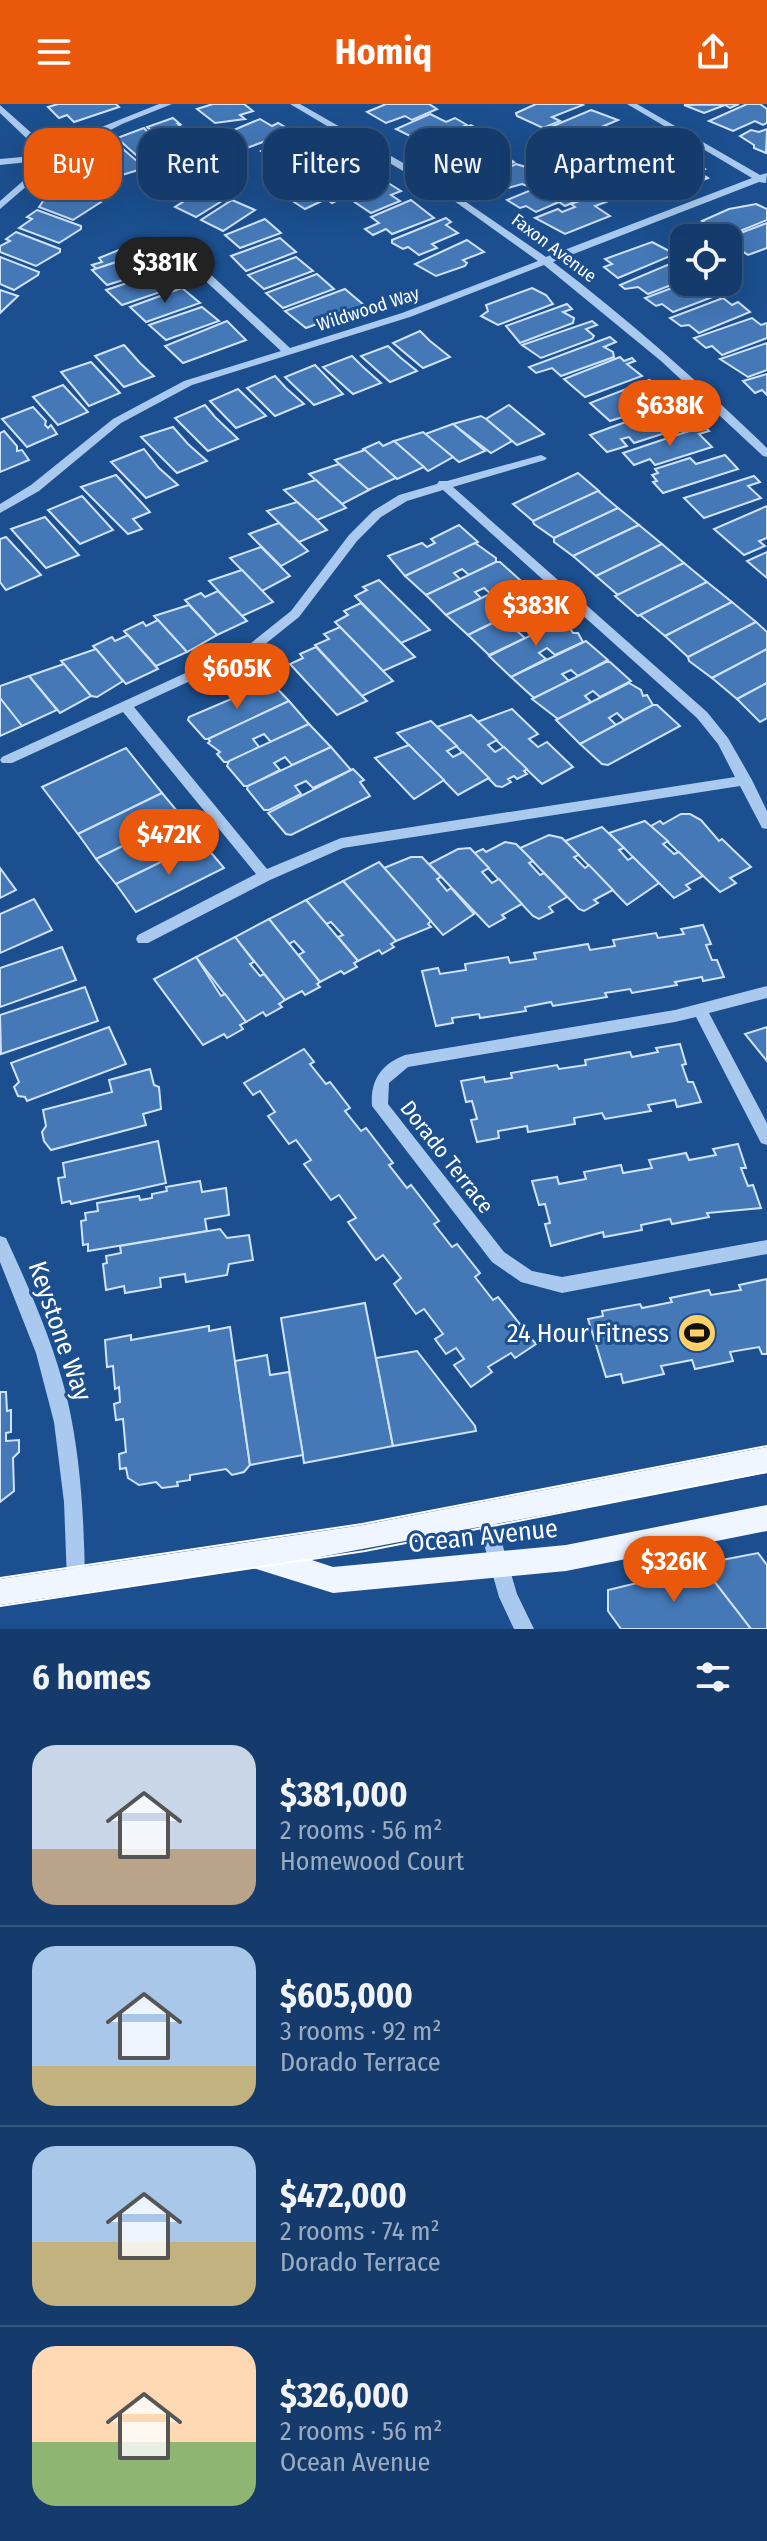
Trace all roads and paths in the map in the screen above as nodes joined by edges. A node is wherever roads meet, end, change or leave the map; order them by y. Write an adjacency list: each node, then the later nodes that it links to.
1 (168, 104): 5 (street)
2 (294, 104): 13 (street, Faxon Avenue)
3 (631, 104): 9 (street)
4 (0, 108): 6 (street)
5 (106, 128)
6 (24, 131)
7 (24, 160): 8 (street)
8 (0, 162)
9 (764, 179): 13 (street, Wildwood Way)
10 (24, 183): 11 (street)
11 (0, 206)
12 (176, 248): 14 (street)
13 (545, 261): 14 (street, Wildwood Way); 15 (street, Faxon Avenue)
14 (287, 351): 18 (street, Wildwood Way)
15 (767, 454)
16 (541, 458): 17 (street)
17 (443, 484): 19 (street); 21 (street)
18 (0, 509)
19 (125, 705): 20 (street); 23 (street)
20 (7, 760)
21 (745, 780): 22 (street); 23 (street)
22 (767, 824)
23 (265, 876): 24 (street)
24 (143, 939)
25 (767, 992): 26 (street, Dorado Terrace)
26 (700, 1010): 27 (street); 29 (street, Dorado Terrace)
27 (767, 1138)
28 (0, 1243): 35 (street, Keystone Way)
29 (767, 1247)
30 (767, 1460): 31 (main road, Ocean Avenue)
31 (485, 1516): 33 (main road, Ocean Avenue); 34 (street)
32 (767, 1518): 34 (main road, Ocean Avenue)
33 (253, 1554): 34 (main road, Ocean Avenue); 35 (main road, Ocean Avenue)
34 (499, 1565): 37 (street)
35 (76, 1581): 36 (main road, Ocean Avenue)
36 (0, 1592)
37 (524, 1629)

